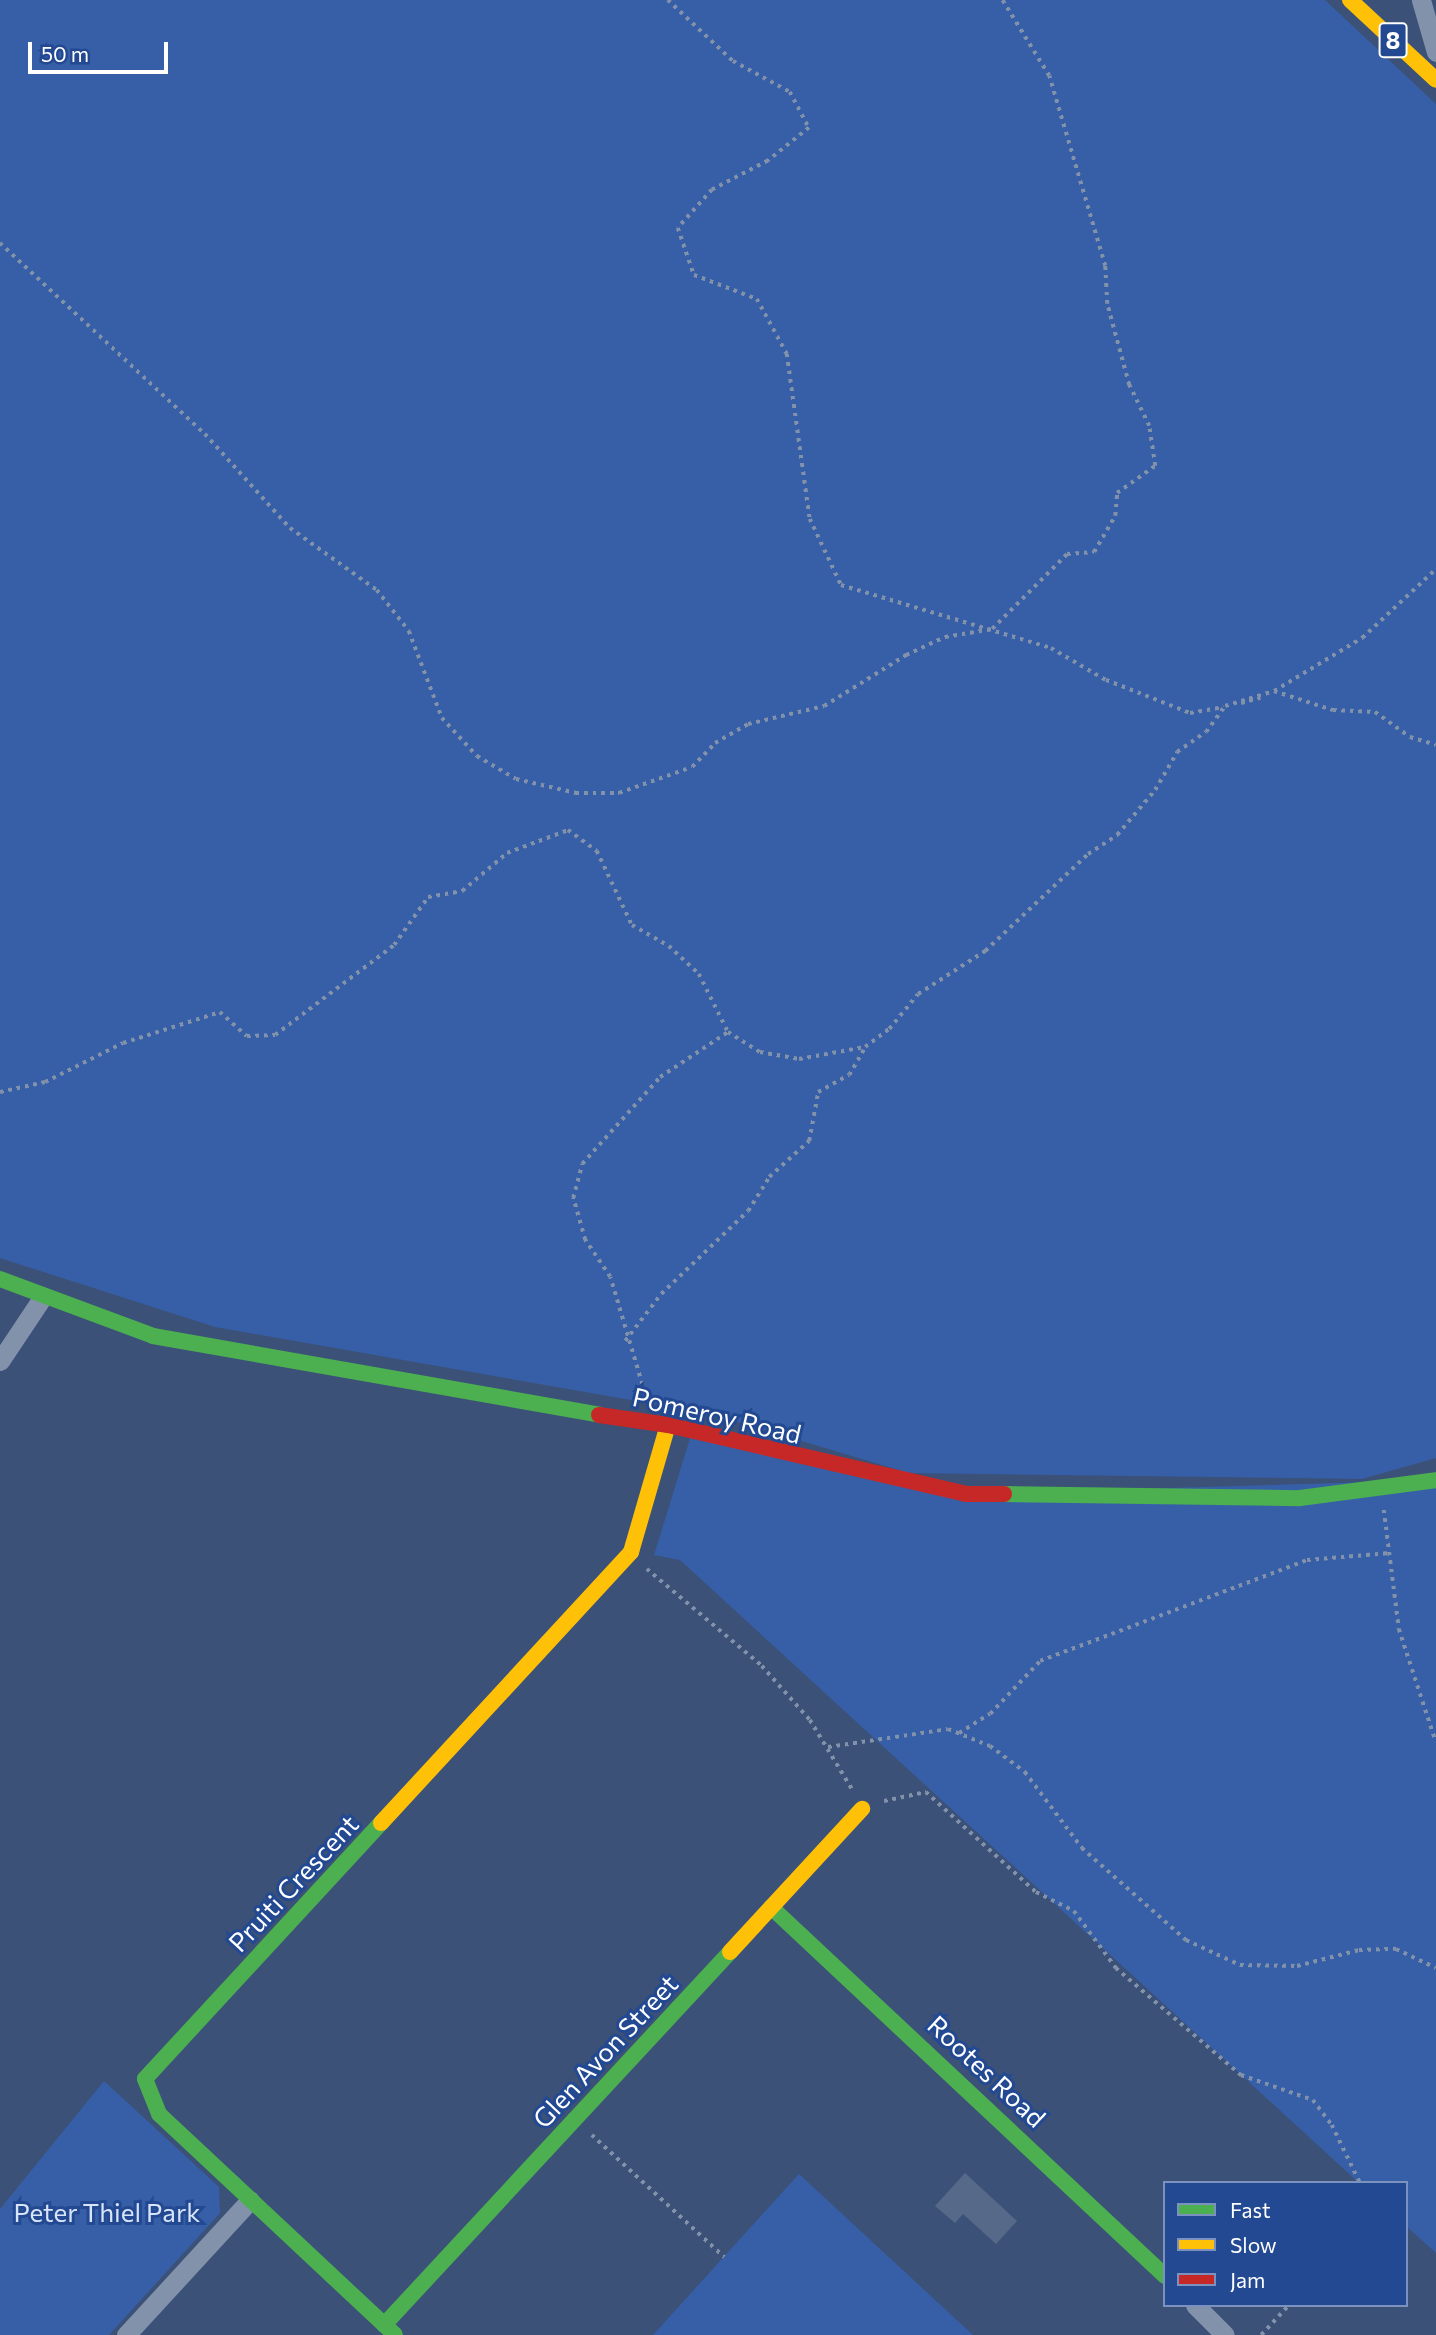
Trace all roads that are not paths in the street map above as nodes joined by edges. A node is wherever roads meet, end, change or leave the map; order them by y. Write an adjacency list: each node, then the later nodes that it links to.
1 (1350, 0): 4 (street, 8)
2 (1421, 0): 3 (street)
3 (1436, 52)
4 (1436, 80)
5 (0, 1279): 6 (street, Pomeroy Road)
6 (42, 1298): 7 (street); 8 (street, Pomeroy Road)
7 (0, 1361)
8 (668, 1425): 9 (street, Pomeroy Road); 12 (street, Pruiti Crescent)
9 (1436, 1480)
10 (862, 1810): 11 (street, Glen Avon Street)
11 (771, 1907): 13 (street, Rootes Road); 15 (street, Glen Avon Street)
12 (250, 2200): 15 (street, Pruiti Crescent); 16 (street)
13 (1163, 2274)
14 (1197, 2307): 17 (street)
15 (389, 2330)
16 (126, 2335)
17 (1225, 2335)

